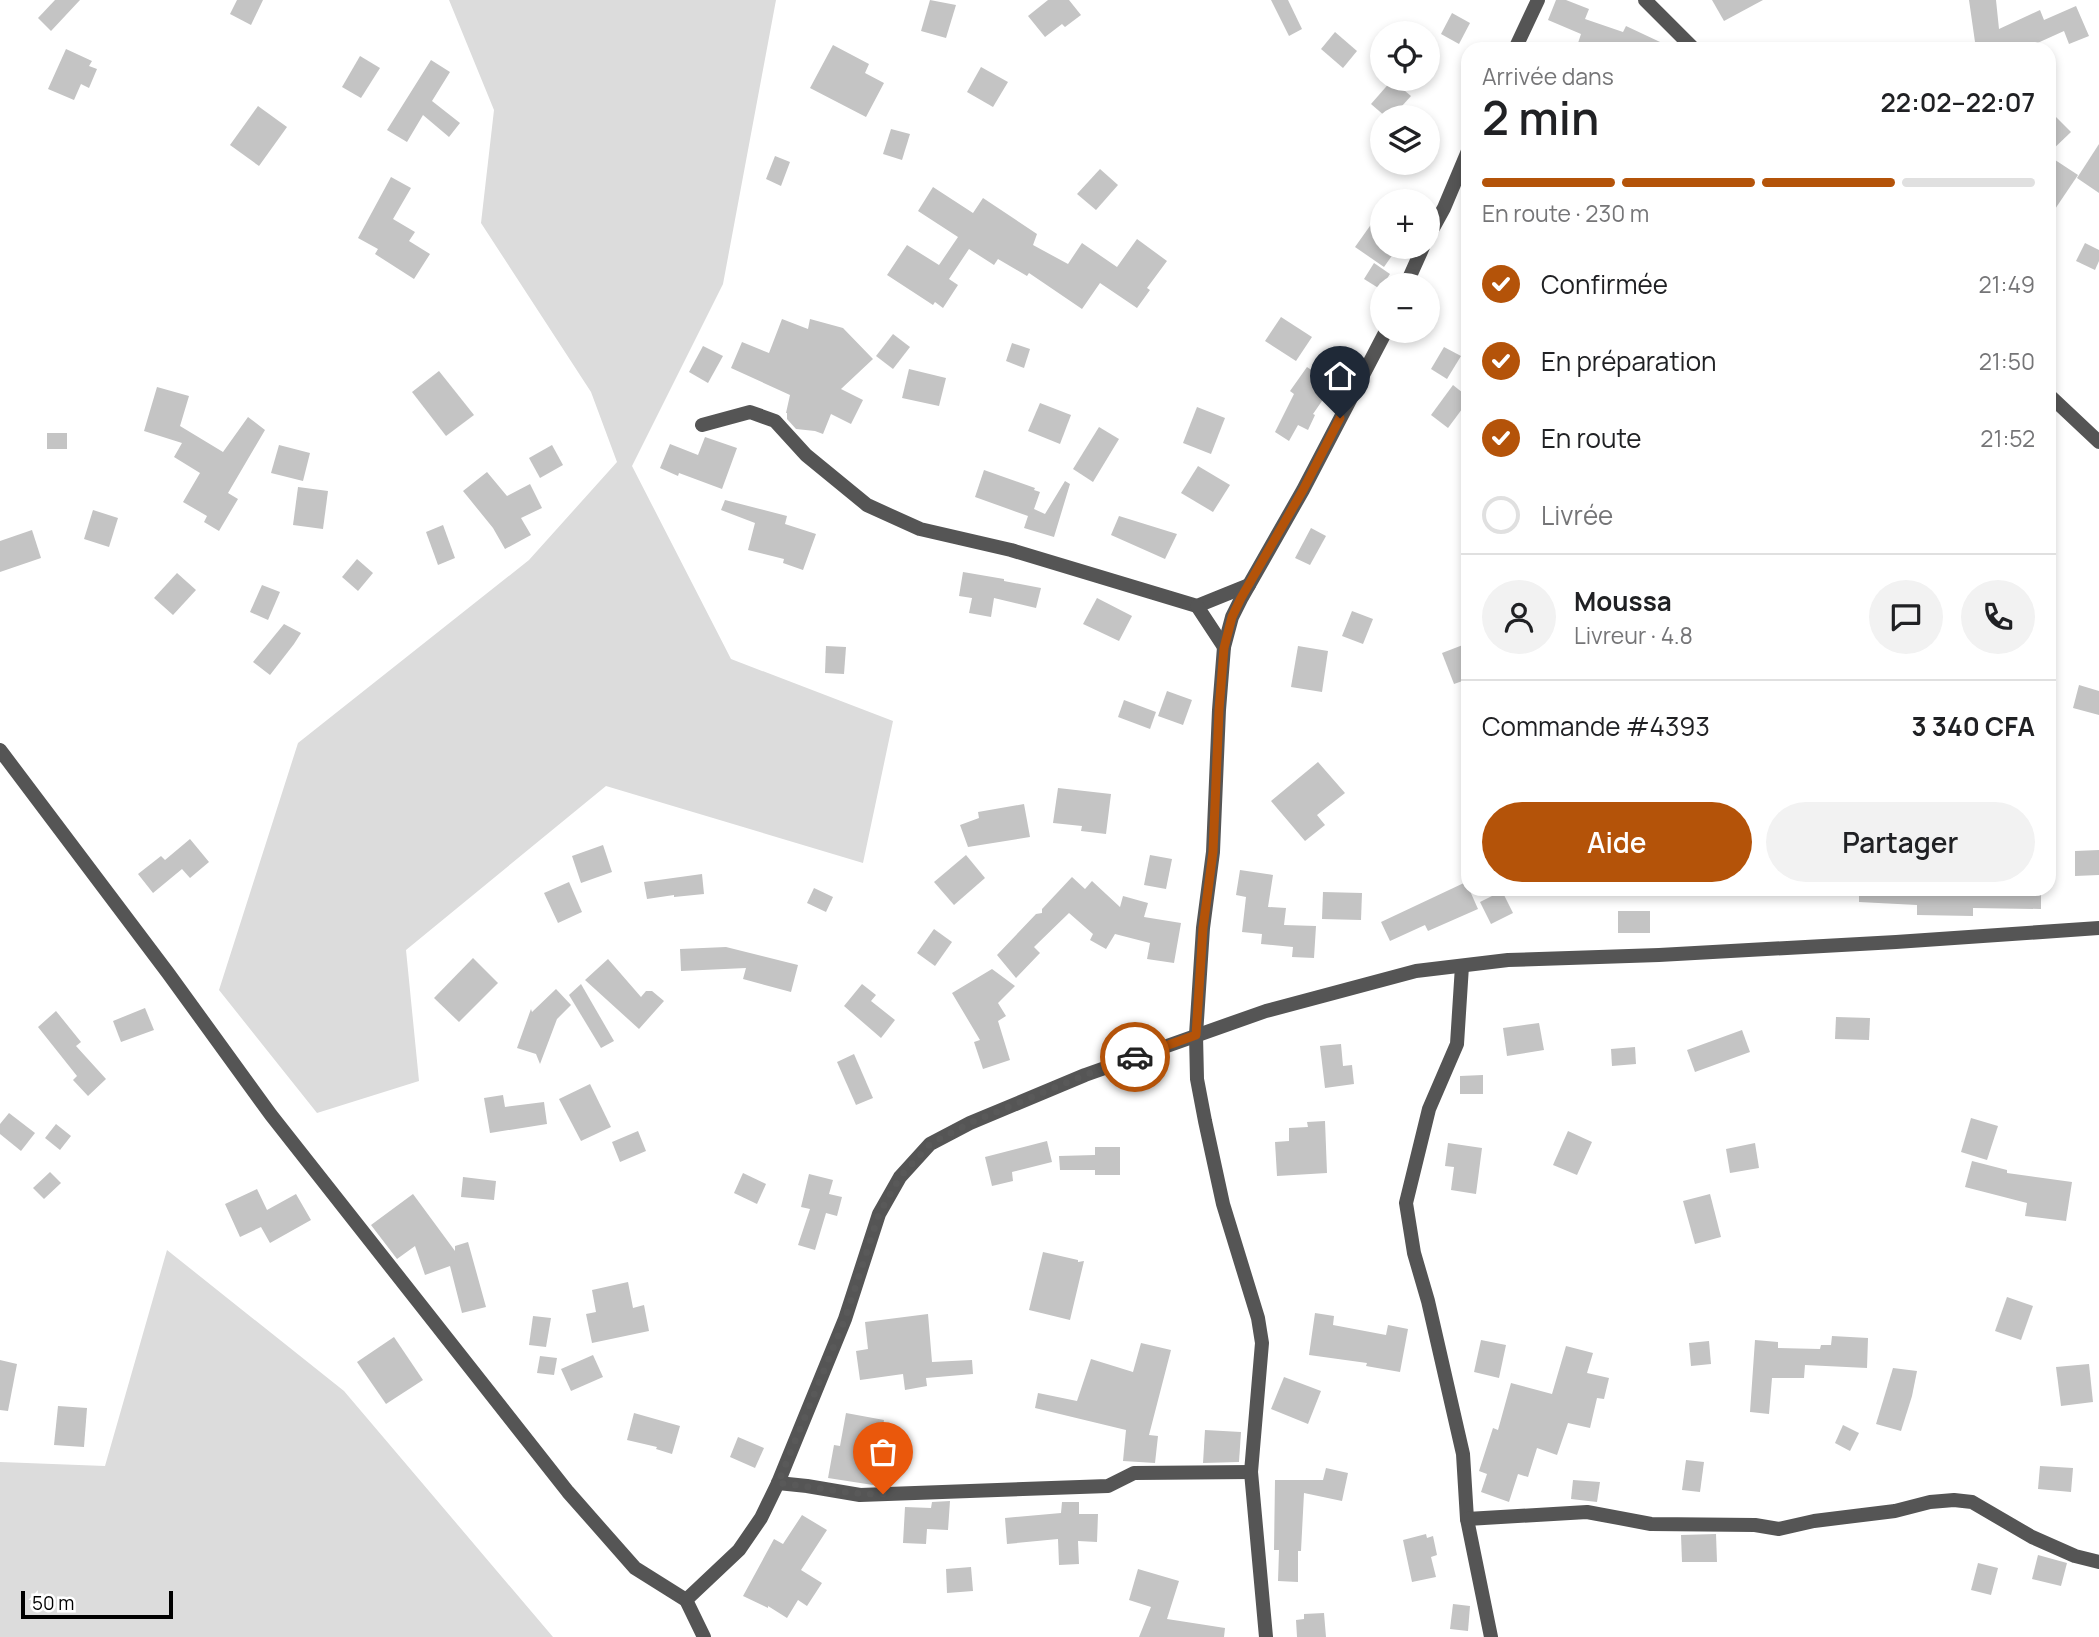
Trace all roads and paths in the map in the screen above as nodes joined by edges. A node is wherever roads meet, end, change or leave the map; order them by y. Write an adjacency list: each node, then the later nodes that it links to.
1 (1538, 0): 3 (street)
2 (1645, 0): 4 (street)
3 (1518, 42)
4 (1687, 42)
5 (1461, 168): 6 (street)
6 (1440, 215)
7 (1380, 343): 11 (street)
8 (2056, 402): 10 (street)
9 (702, 425): 12 (street)
10 (2099, 442)
11 (1249, 585): 12 (street); 13 (street)
12 (1197, 606): 13 (street)
13 (1224, 648): 17 (street)
14 (0, 750): 22 (street)
15 (2099, 928): 16 (street)
16 (1462, 966): 17 (street); 20 (street)
17 (1196, 1035): 18 (street); 19 (street)
18 (1251, 1472): 19 (street); 24 (street)
19 (778, 1483): 22 (street)
20 (1467, 1519): 21 (street); 25 (street)
21 (2099, 1562)
22 (686, 1600): 23 (street)
23 (704, 1637)
24 (1266, 1637)
25 (1491, 1637)

